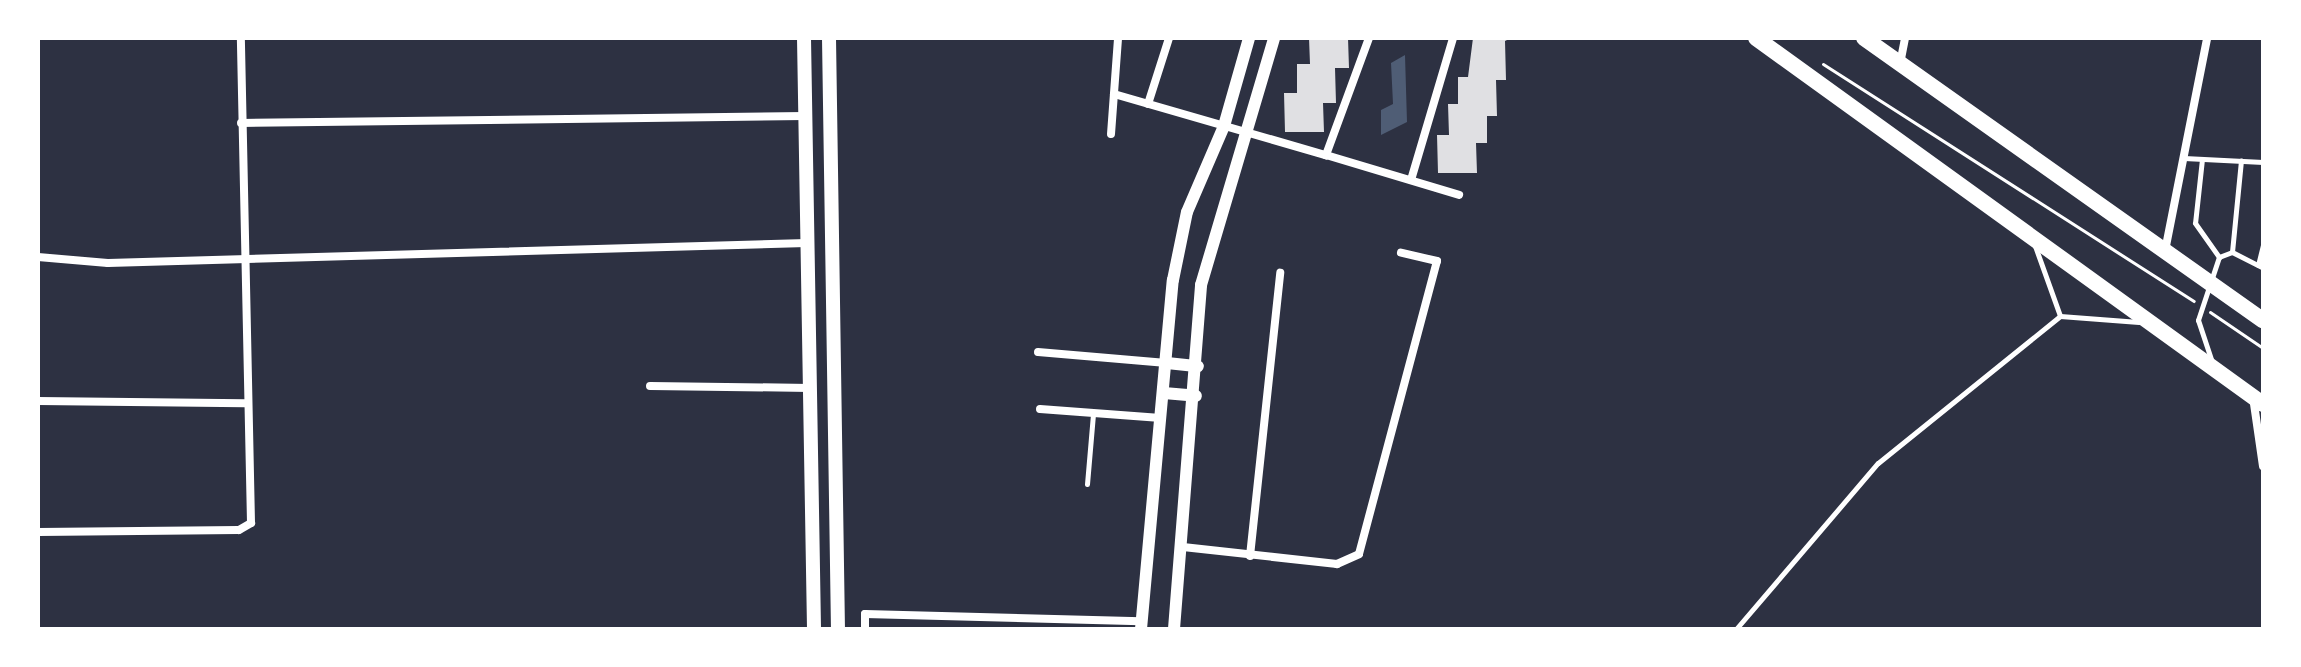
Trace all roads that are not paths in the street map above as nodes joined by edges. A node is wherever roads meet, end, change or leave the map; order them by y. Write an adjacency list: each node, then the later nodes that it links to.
1 (241, 38): 20 (street)
2 (804, 38): 15 (main road)
3 (829, 38): 14 (main road)
4 (1118, 38): 17 (street)
5 (1169, 38): 18 (street)
6 (1249, 38): 21 (street)
7 (1274, 38): 22 (street)
8 (1369, 38): 24 (street)
9 (1453, 38): 29 (street)
10 (1756, 38): 31 (main road)
11 (1864, 38): 16 (main road)
12 (1905, 38): 16 (street)
13 (2207, 38): 25 (street)
14 (829, 58): 15 (main road); 68 (main road)
15 (804, 59): 19 (main road)
16 (1900, 64): 34 (main road)
17 (1114, 94): 18 (street); 23 (street)
18 (1148, 104): 21 (street)
19 (805, 116): 20 (street); 32 (main road)
20 (241, 123): 39 (street)
21 (1224, 126): 22 (street); 47 (street)
22 (1248, 133): 24 (street); 48 (street)
23 (1111, 134)
24 (1326, 155): 29 (street)
25 (2183, 158): 26 (lane); 34 (street)
26 (2202, 159): 27 (lane); 38 (lane)
27 (2241, 160): 28 (lane); 35 (lane)
28 (2263, 162)
29 (1411, 180): 30 (street)
30 (1459, 195)
31 (2032, 237): 43 (lane); 45 (main road)
32 (807, 243): 39 (street); 51 (main road)
33 (2263, 245): 40 (lane)
34 (2165, 251): 42 (main road)
35 (2232, 252): 38 (lane); 40 (lane)
36 (1401, 253): 64 (street)
37 (38, 257): 39 (street)
38 (2219, 257): 42 (lane)
39 (242, 258): 56 (street)
40 (2261, 266)
41 (1280, 273): 64 (street)
42 (2211, 280): 44 (main road); 49 (lane)
43 (2060, 316): 45 (lane); 72 (lane)
44 (2263, 320)
45 (2151, 323): 49 (main road)
46 (1038, 352): 47 (street)
47 (1167, 363): 48 (street); 52 (street)
48 (1198, 366): 53 (street)
49 (2218, 370): 54 (main road)
50 (650, 386): 51 (street)
51 (810, 388): 67 (main road)
52 (1164, 393): 53 (street); 59 (street)
53 (1196, 396): 63 (street)
54 (2258, 400): 60 (street)
55 (38, 401): 56 (street)
56 (245, 403): 62 (street)
57 (1040, 409): 58 (street)
58 (1093, 413): 59 (street); 61 (lane)
59 (1161, 418): 66 (street)
60 (2263, 466)
61 (1087, 484)
62 (38, 532)
63 (1183, 547): 64 (street); 71 (street)
64 (1250, 556)
65 (1087, 618): 66 (street); 69 (street); 70 (street)
66 (1141, 625)
67 (814, 629)
68 (838, 629)
69 (865, 629)
70 (1086, 629)
71 (1174, 629)
72 (1736, 629)

